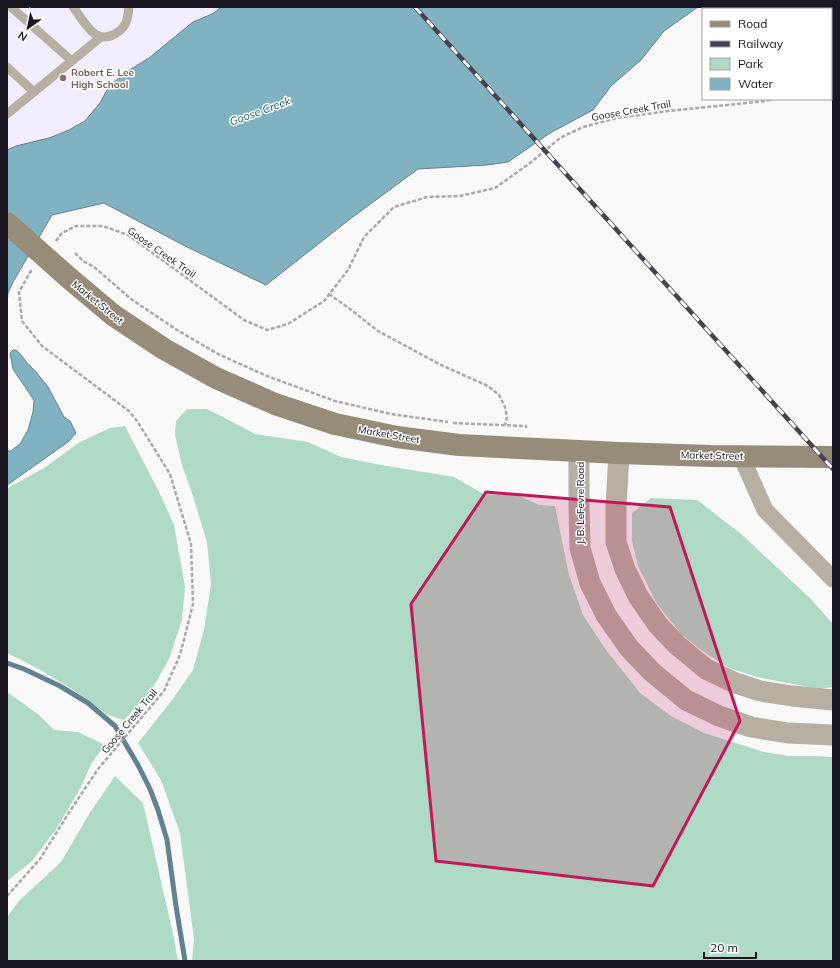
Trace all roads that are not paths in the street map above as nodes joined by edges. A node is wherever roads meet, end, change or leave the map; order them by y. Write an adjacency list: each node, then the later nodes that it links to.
1 (11, 7): 5 (lane)
2 (73, 7): 4 (lane)
3 (129, 7): 4 (lane)
4 (101, 37): 5 (lane)
5 (72, 61): 7 (lane)
6 (7, 67): 7 (lane)
7 (34, 92): 8 (lane)
8 (7, 114)
9 (7, 223): 10 (main road, Market Street, bridge)
10 (579, 451): 11 (main road, Market Street); 16 (street, J. B. LeFevre Road)
11 (619, 453): 12 (main road, Market Street); 15 (street)
12 (741, 456): 13 (main road, Market Street); 14 (street)
13 (833, 457)
14 (833, 580)
15 (833, 700)
16 (833, 736)

